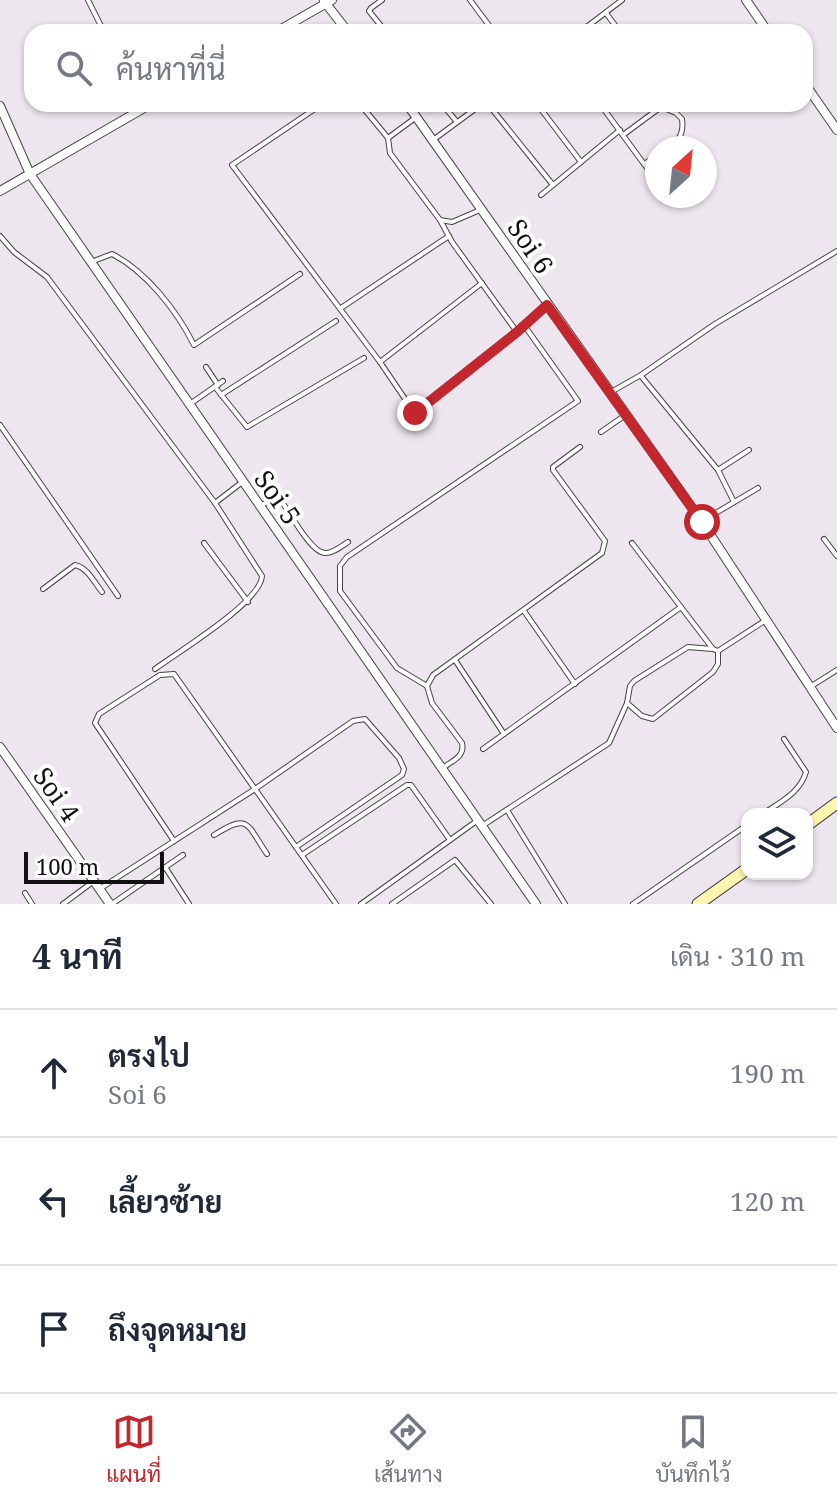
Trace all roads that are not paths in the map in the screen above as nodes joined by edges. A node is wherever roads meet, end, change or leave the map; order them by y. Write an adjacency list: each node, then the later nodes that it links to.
1 (88, 0): 9 (lane)
2 (382, 0): 12 (lane)
3 (470, 0): 13 (lane)
4 (622, 0): 7 (lane)
5 (746, 0): 16 (street)
6 (327, 1): 10 (street); 11 (street)
7 (615, 2): 8 (lane)
8 (606, 13): 14 (lane); 15 (lane)
9 (100, 24)
10 (289, 24)
11 (343, 24)
12 (380, 24)
13 (488, 24)
14 (591, 24)
15 (614, 24)
16 (762, 24)
17 (813, 96): 33 (street)
18 (0, 106): 32 (street, Soi 5)
19 (137, 112): 40 (street)
20 (310, 112): 53 (lane)
21 (367, 112): 36 (lane)
22 (413, 112): 30 (street, Soi 6)
23 (449, 112): 31 (lane)
24 (473, 112): 31 (lane)
25 (492, 112): 41 (lane)
26 (543, 112): 38 (lane)
27 (606, 112): 34 (lane)
28 (654, 112): 34 (lane)
29 (676, 113): 35 (lane)
30 (417, 117): 36 (lane); 37 (street, Soi 6)
31 (457, 122): 37 (lane)
32 (4, 125): 40 (street, Soi 5)
33 (837, 130)
34 (622, 133): 38 (lane); 39 (lane)
35 (680, 136)
36 (388, 138): 45 (lane)
37 (431, 141): 44 (street, Soi 6)
38 (581, 162): 41 (lane)
39 (644, 164)
40 (30, 174): 42 (street); 49 (street, Soi 5)
41 (553, 185): 43 (lane)
42 (0, 191)
43 (541, 195)
44 (482, 209): 45 (lane); 52 (street, Soi 6)
45 (440, 220): 47 (lane)
46 (0, 236): 76 (lane)
47 (449, 236): 51 (lane); 53 (lane)
48 (837, 251): 60 (lane)
49 (91, 262): 50 (lane); 64 (street, Soi 5)
50 (300, 274)
51 (482, 283): 56 (lane); 58 (lane)
52 (547, 305): 55 (lane); 62 (street, Soi 6)
53 (341, 309): 58 (lane)
54 (336, 321): 63 (lane)
55 (524, 325): 56 (lane); 96 (lane)
56 (517, 332): 65 (lane)
57 (364, 358): 63 (lane)
58 (380, 362): 65 (lane)
59 (206, 367): 61 (lane)
60 (641, 375): 62 (lane); 72 (lane)
61 (219, 384): 63 (lane); 64 (lane)
62 (611, 392): 66 (street, Soi 6)
63 (221, 395)
64 (190, 404): 73 (street, Soi 5)
65 (415, 413): 67 (lane)
66 (626, 414): 69 (lane); 78 (street, Soi 6)
67 (420, 421)
68 (0, 425): 86 (lane)
69 (601, 432)
70 (580, 447): 89 (lane)
71 (749, 450): 72 (lane)
72 (718, 470): 75 (lane)
73 (243, 482): 76 (lane); 77 (street, Soi 5)
74 (758, 488): 75 (lane)
75 (734, 502): 78 (lane)
76 (215, 503): 87 (lane)
77 (260, 506): 80 (lane); 104 (street, Soi 5)
78 (702, 522): 90 (street, Soi 6)
79 (824, 539): 83 (lane)
80 (348, 542)
81 (204, 543): 87 (lane)
82 (632, 543): 88 (lane)
83 (837, 556)
84 (43, 589): 85 (lane)
85 (102, 592)
86 (118, 596)
87 (248, 602): 93 (lane)
88 (681, 607): 91 (lane); 95 (lane)
89 (524, 610): 92 (lane); 95 (lane)
90 (766, 620): 91 (lane); 97 (street, Soi 6)
91 (715, 650): 98 (lane); 98 (lane)
92 (455, 660): 96 (lane); 100 (lane)
93 (155, 669)
94 (837, 670): 97 (lane)
95 (575, 684): 100 (lane)
96 (427, 686): 104 (lane)
97 (810, 687): 99 (street, Soi 6)
98 (627, 703): 108 (lane)
99 (837, 728)
100 (504, 734): 103 (lane)
101 (784, 739): 107 (lane)
102 (0, 747): 121 (street, Soi 4)
103 (483, 749)
104 (442, 768): 110 (street, Soi 5)
105 (255, 789): 114 (lane); 114 (lane); 115 (lane); 115 (lane)
106 (837, 803): 109 (main road)
107 (771, 808)
108 (507, 810): 110 (lane); 132 (lane)
109 (813, 821)
110 (480, 823): 113 (lane); 123 (street, Soi 5)
111 (741, 829): 133 (lane)
112 (214, 835): 116 (lane)
113 (450, 840): 118 (lane); 129 (lane)
114 (174, 841): 121 (lane)
115 (296, 847): 118 (lane)
116 (267, 854)
117 (183, 855): 119 (lane)
118 (302, 856): 128 (lane)
119 (165, 867): 126 (lane); 127 (lane)
120 (741, 873): 134 (main road)
121 (96, 885): 125 (lane); 126 (street, Soi 4)
122 (25, 893): 124 (lane)
123 (531, 902)
124 (32, 904)
125 (63, 904)
126 (111, 904)
127 (189, 904)
128 (336, 904)
129 (361, 904)
130 (392, 904): 131 (lane)
131 (491, 904)
132 (565, 904)
133 (633, 904)
134 (698, 904)

